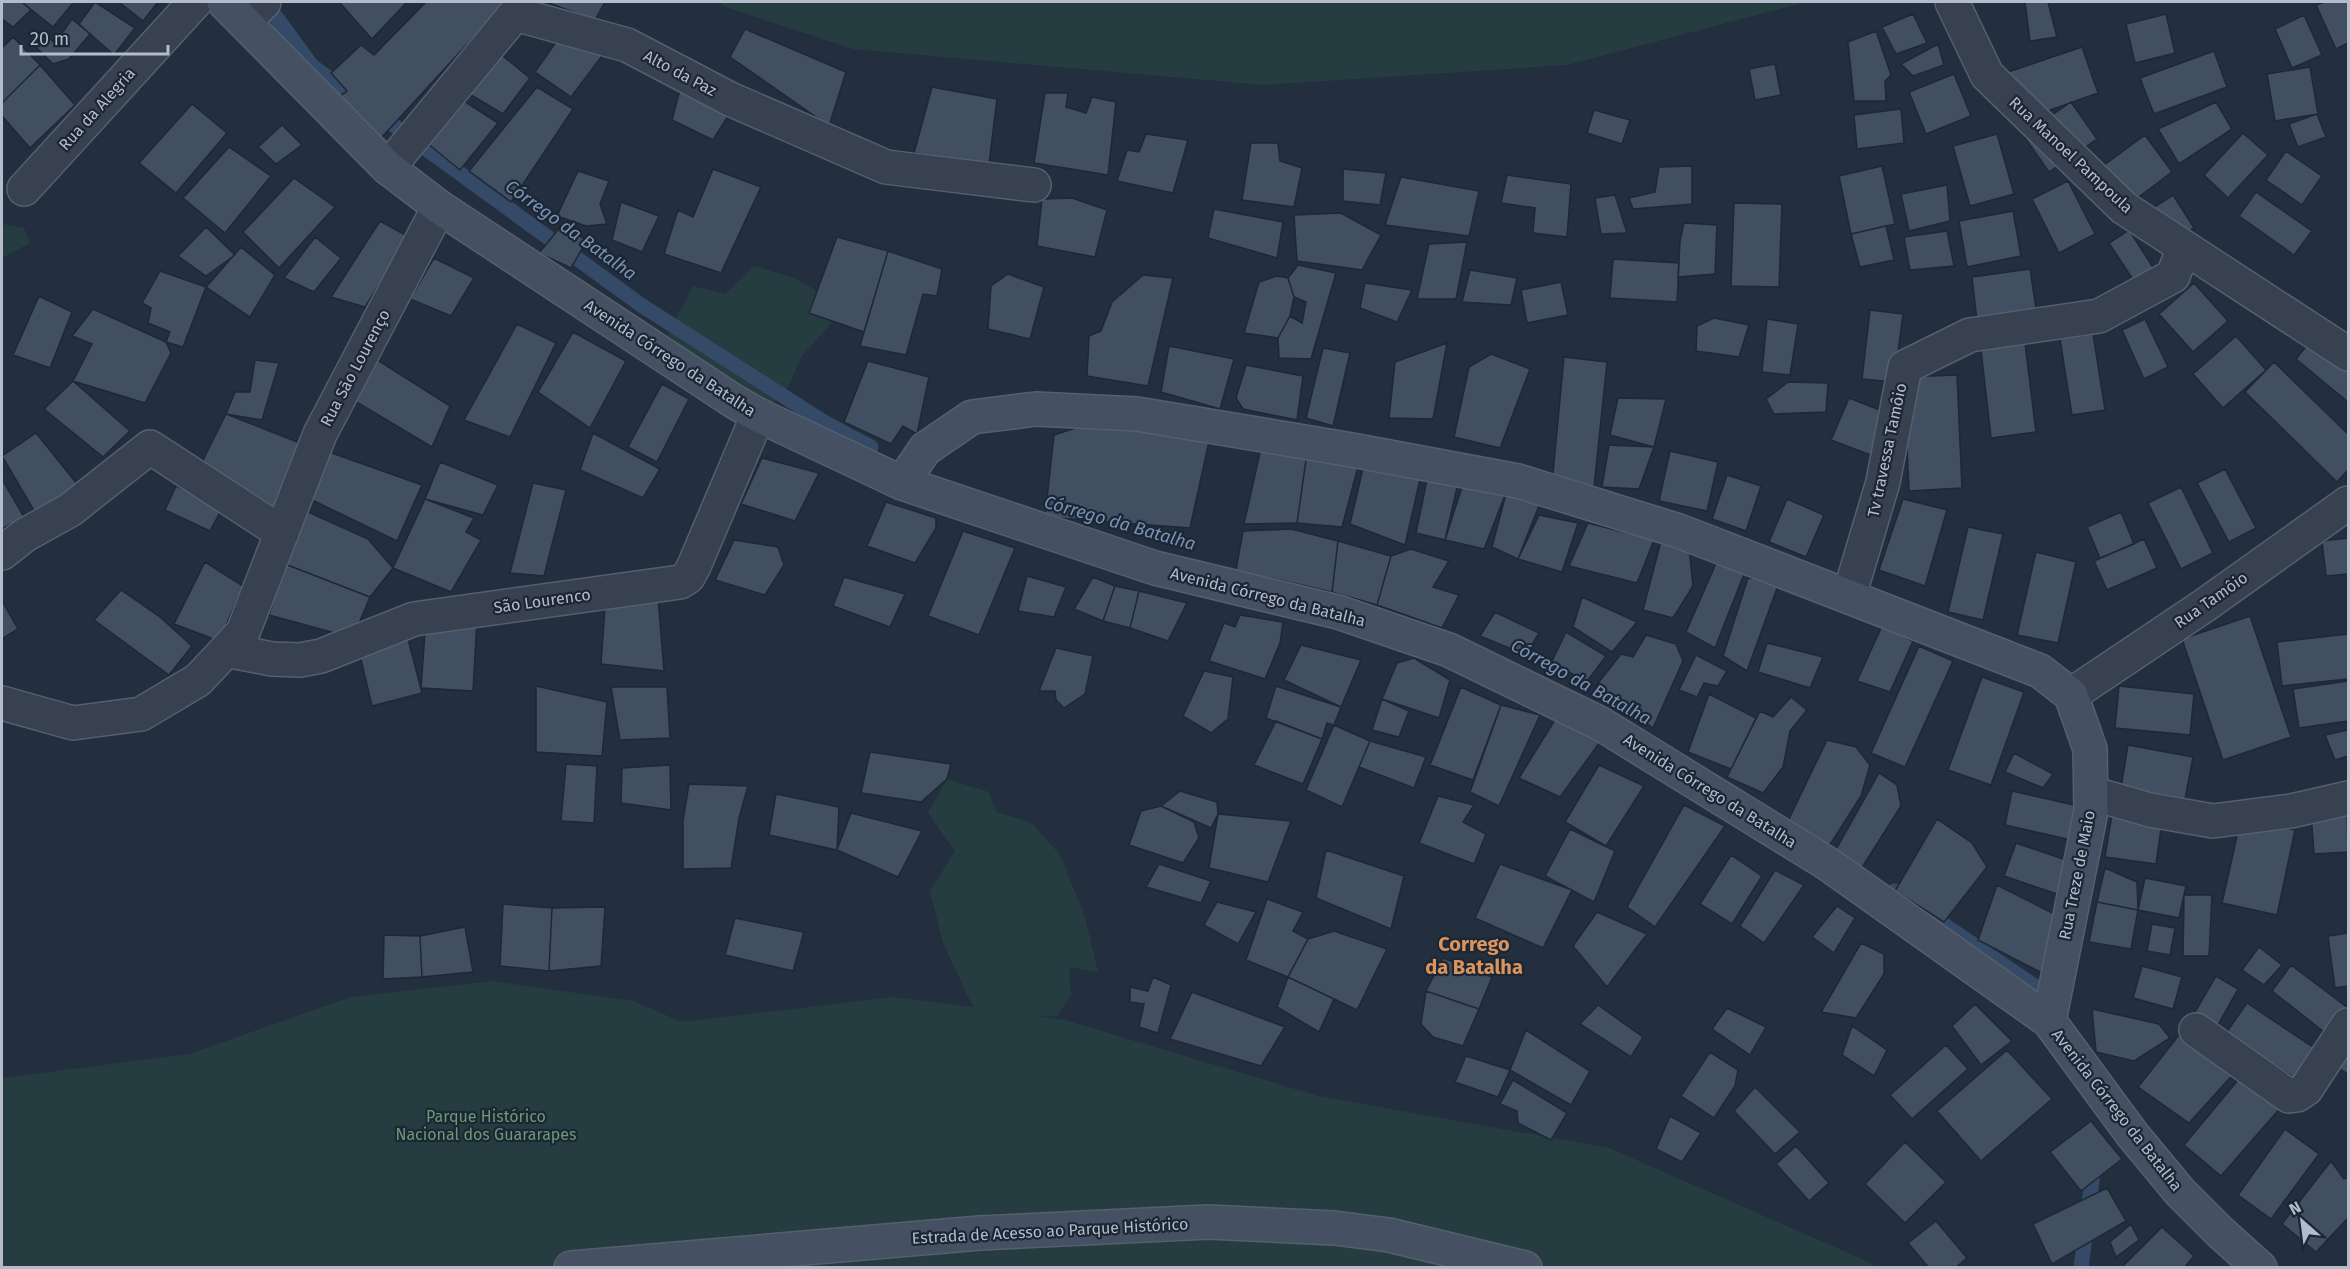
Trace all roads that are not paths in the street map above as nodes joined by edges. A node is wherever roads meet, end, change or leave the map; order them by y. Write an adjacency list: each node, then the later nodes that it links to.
1 (195, 2): 6 (street, Rua da Alegria)
2 (1952, 2): 8 (street, Rua Manoel Pampoula)
3 (244, 8): 4 (street, Avenida Córrego da Batalha)
4 (388, 168): 5 (street, Alto da Paz); 7 (street, Avenida Córrego da Batalha)
5 (1034, 185)
6 (24, 189)
7 (438, 207): 10 (street, Avenida Córrego da Batalha); 13 (street, Rua São Lourenço)
8 (2184, 247): 9 (street, Rua Manoel Pampoula); 15 (street, Tv travessa Tamôio)
9 (2349, 354)
10 (758, 415): 11 (street, Avenida Córrego da Batalha); 16 (street, São Lourenco)
11 (902, 483): 15 (street); 21 (street, Avenida Córrego da Batalha)
12 (2349, 503): 17 (street, Rua Tamôio)
13 (282, 533): 14 (street); 16 (street, Rua São Lourenço)
14 (2, 553)
15 (1849, 596): 17 (street)
16 (226, 650): 18 (street, Rua São Lourenço)
17 (2071, 695): 19 (street, Rua Treze de Maio)
18 (2, 703)
19 (2091, 793): 20 (street); 21 (street, Rua Treze de Maio)
20 (2349, 798)
21 (2049, 1021): 26 (street, Avenida Córrego da Batalha)
22 (2349, 1025): 23 (street)
23 (2196, 1030)
24 (572, 1268): 25 (street, Estrada de Acesso ao Parque Histórico)
25 (1525, 1268)
26 (2260, 1268)

